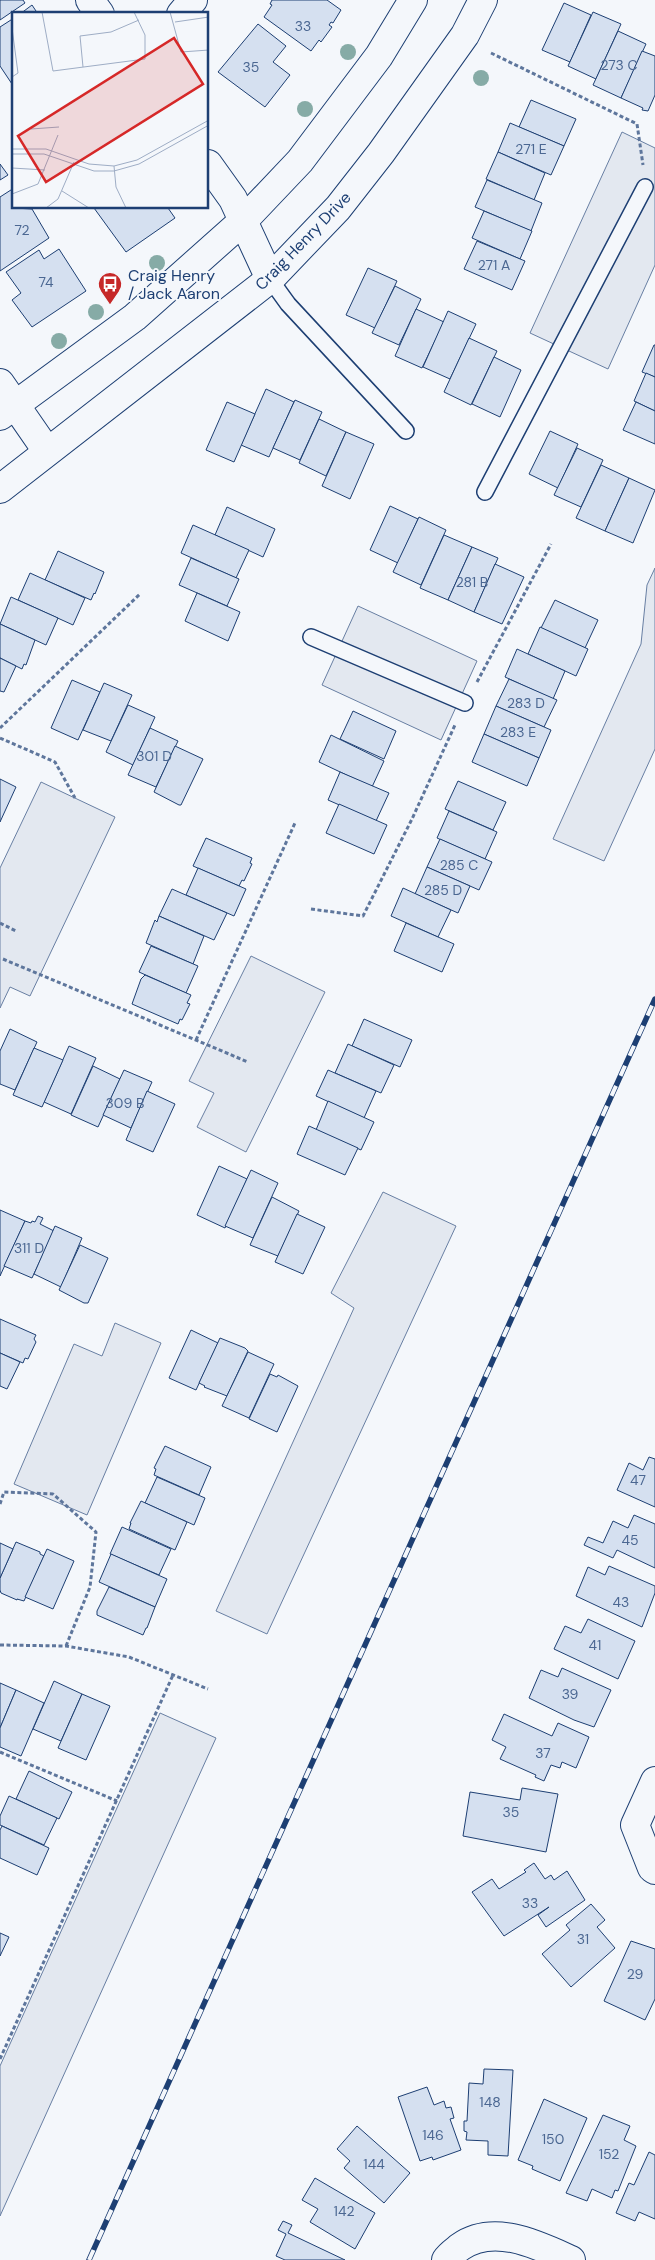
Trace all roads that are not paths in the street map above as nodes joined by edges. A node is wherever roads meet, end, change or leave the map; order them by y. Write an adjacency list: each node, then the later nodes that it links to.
1 (90, 0): 5 (street)
2 (193, 0): 6 (street)
3 (413, 0): 9 (street)
4 (483, 0): 10 (street, Craig Henry Drive)
5 (99, 12)
6 (183, 12)
7 (209, 165): 9 (street)
8 (645, 187): 16 (lane)
9 (244, 220): 10 (street); 12 (street)
10 (270, 279): 13 (lane); 14 (street, Craig Henry Drive)
11 (0, 383): 12 (street)
12 (8, 410): 14 (street)
13 (406, 431)
14 (47, 451): 15 (street, Craig Henry Drive)
15 (0, 489)
16 (485, 492)
17 (311, 637): 18 (lane)
18 (465, 703)
19 (655, 1781): 20 (street)
20 (655, 1870)
21 (446, 2260): 22 (street)
22 (571, 2260)

